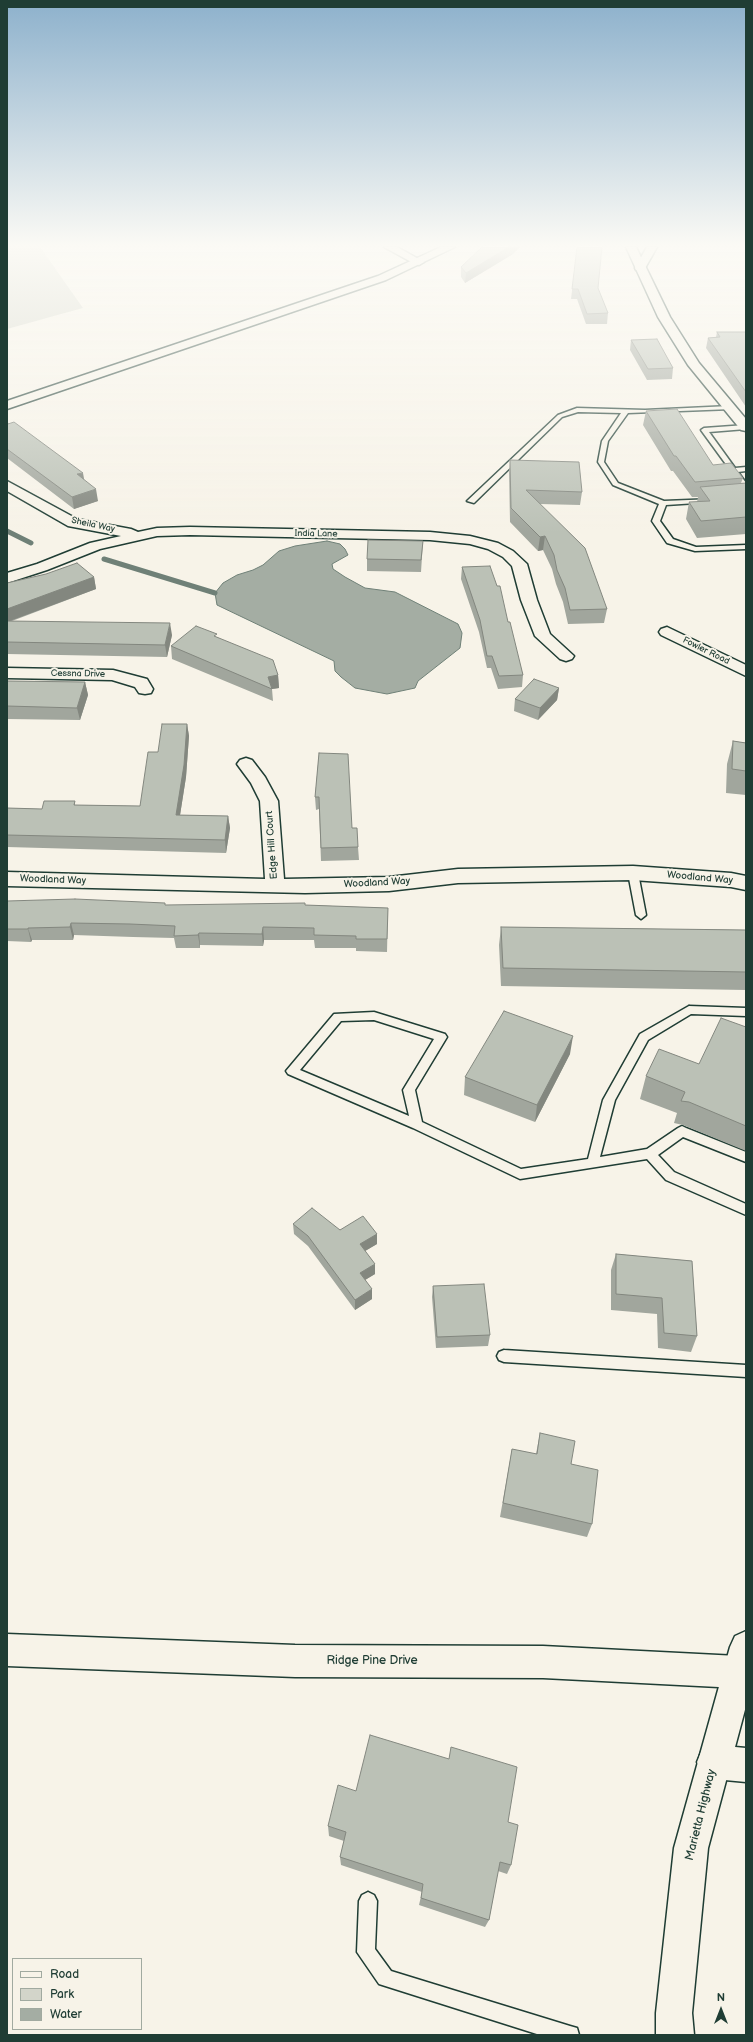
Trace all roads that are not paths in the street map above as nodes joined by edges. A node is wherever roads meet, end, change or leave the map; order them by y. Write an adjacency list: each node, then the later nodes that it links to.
1 (195, 342): 3 (street)
2 (679, 342): 4 (street)
3 (7, 405)
4 (730, 408): 5 (lane); 6 (street)
5 (626, 411): 12 (lane); 13 (lane)
6 (746, 427): 8 (lane)
7 (746, 469): 8 (lane)
8 (733, 470): 10 (lane)
9 (7, 485): 14 (street, Sheila Way)
10 (746, 488)
11 (719, 499): 13 (lane)
12 (471, 502)
13 (663, 503): 15 (lane)
14 (140, 535): 16 (street, India Lane); 18 (street, India Lane)
15 (746, 548)
16 (7, 578)
17 (667, 632): 19 (street, Fowler Road)
18 (566, 656)
19 (746, 671)
20 (7, 673): 21 (street, Cessna Drive)
21 (146, 689)
22 (246, 764): 26 (street, Edge Hill Court)
23 (633, 873): 25 (street, Woodland Way); 26 (street, Woodland Way); 27 (lane)
24 (7, 879): 26 (street, Woodland Way)
25 (746, 883)
26 (275, 885)
27 (641, 915)
28 (746, 1012): 32 (lane)
29 (417, 1125): 29 (lane); 32 (lane)
30 (650, 1154): 31 (lane); 32 (lane); 33 (lane)
31 (746, 1157)
32 (594, 1162)
33 (746, 1210)
34 (504, 1356): 35 (lane)
35 (746, 1371)
36 (7, 1650): 37 (street, Ridge Pine Drive)
37 (742, 1659): 38 (street, Marietta Highway)
38 (730, 1764): 41 (street, Marietta Highway)
39 (368, 1901): 40 (lane)
40 (570, 2035)
41 (675, 2035)

